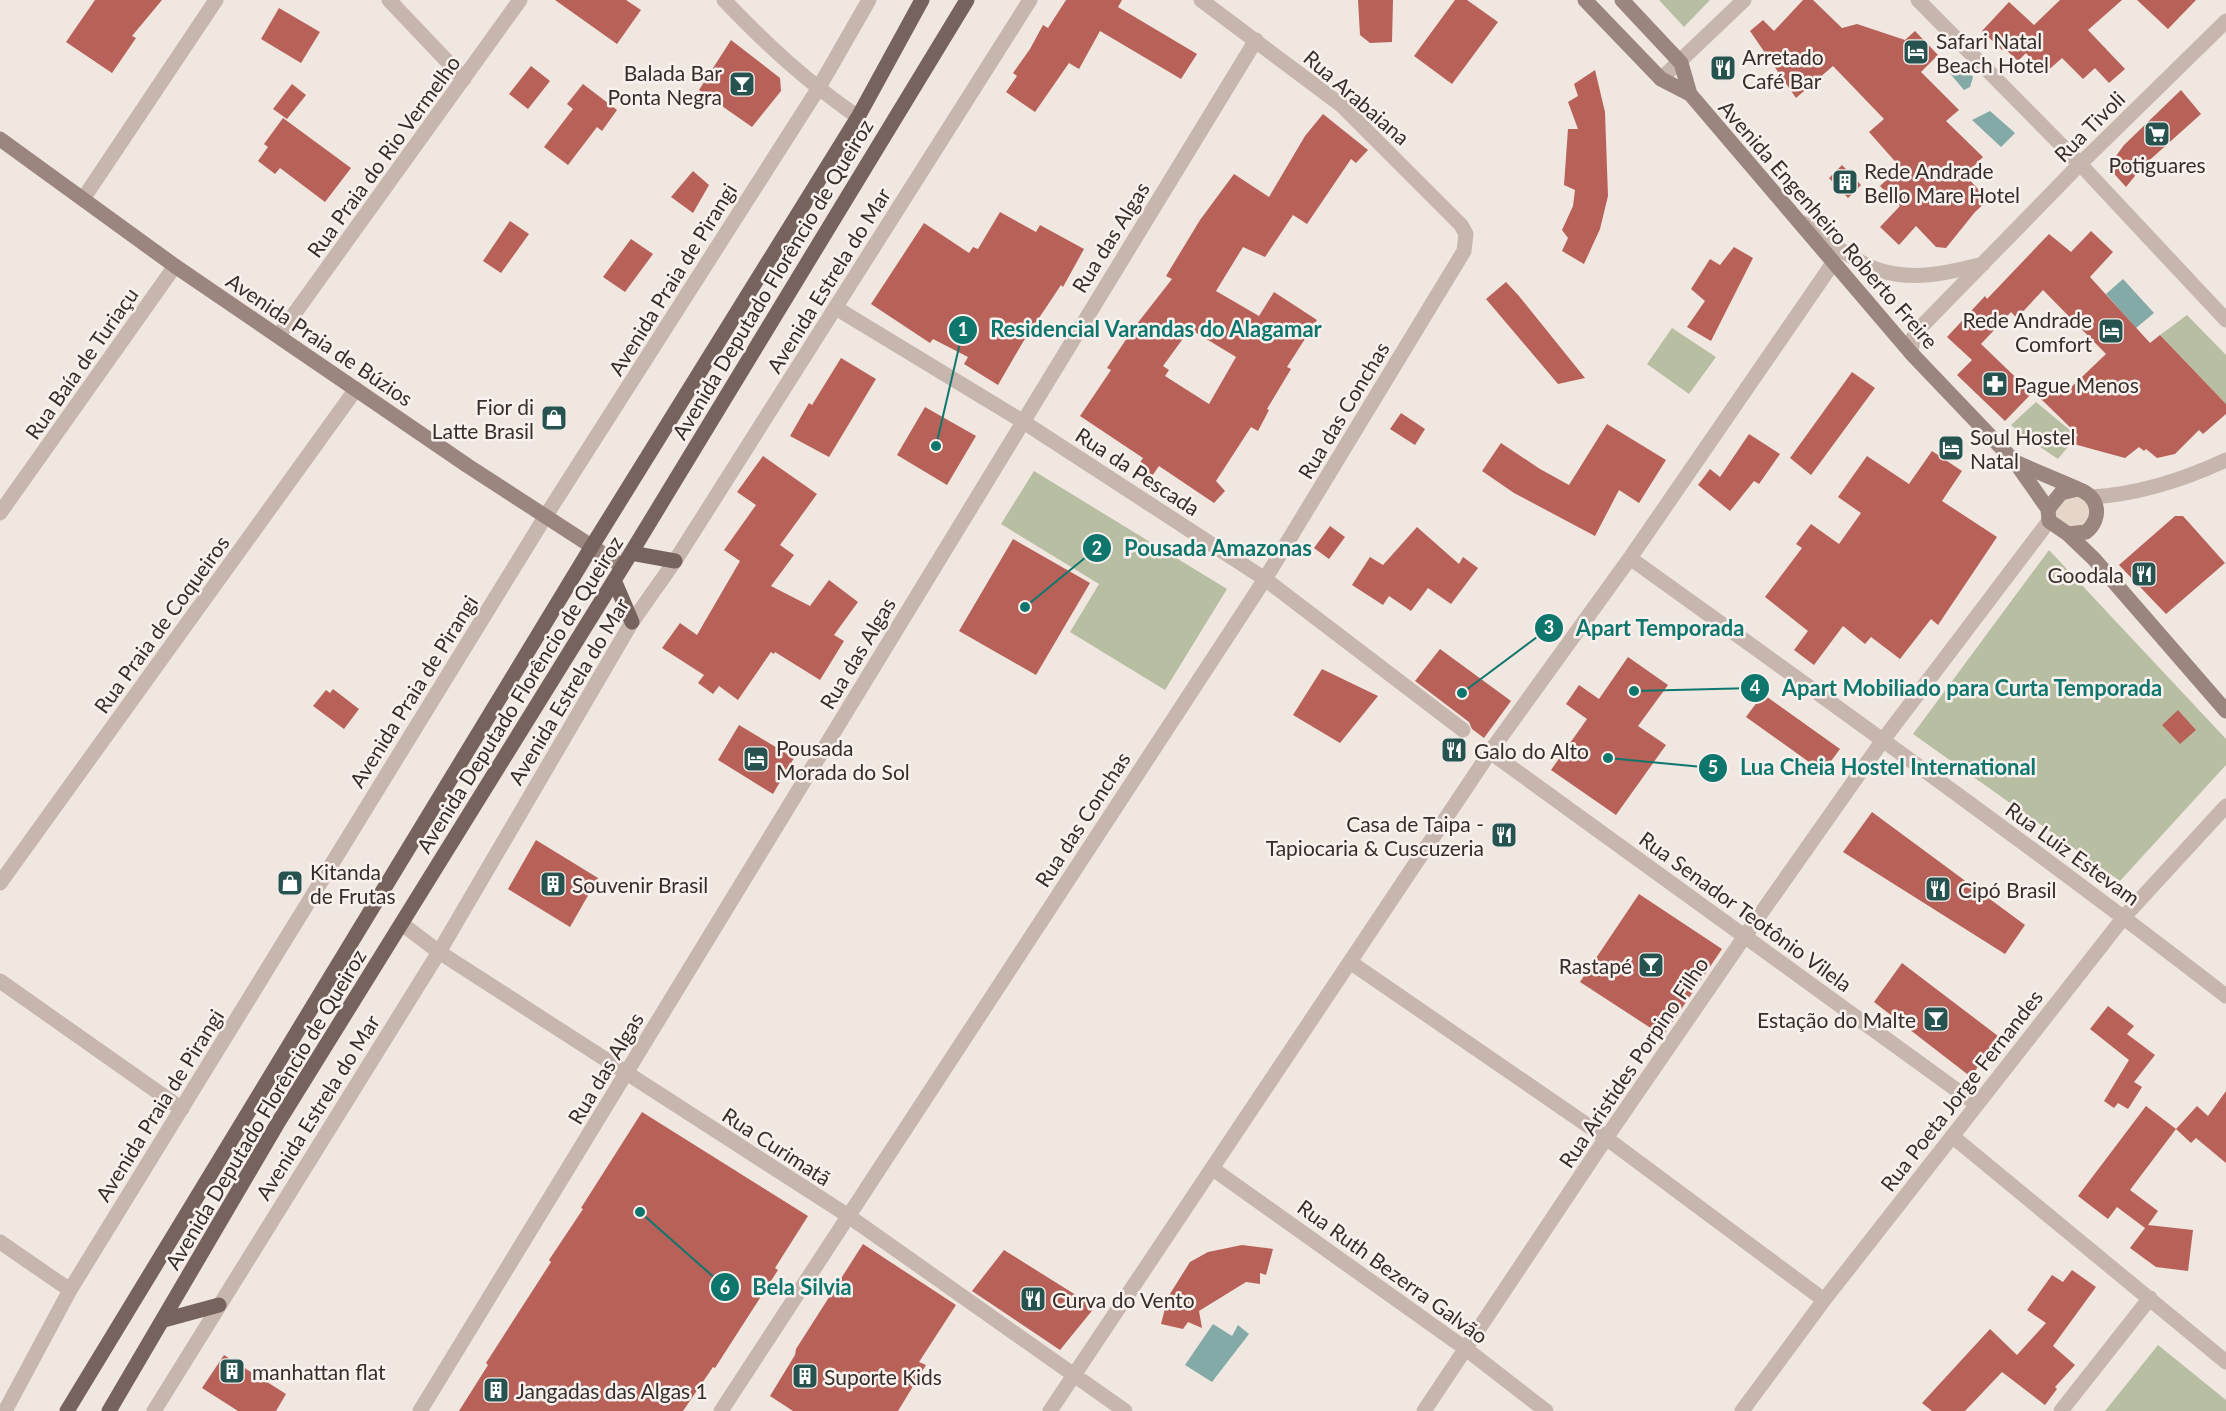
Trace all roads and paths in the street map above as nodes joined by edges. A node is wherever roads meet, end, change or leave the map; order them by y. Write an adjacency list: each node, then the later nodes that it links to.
1 (216, 0): 24 (street)
2 (389, 0): 17 (street)
3 (520, 0): 17 (street, Rua Praia do Rio Vermelho)
4 (724, 0): 19 (street)
5 (869, 0): 19 (street, Avenida Praia de Pirangi)
6 (922, 0): 21 (main road, Avenida Deputado Florêncio de Queiroz)
7 (967, 0): 48 (main road, Avenida Deputado Florêncio de Queiroz)
8 (1030, 0): 30 (street, Avenida Estrela do Mar)
9 (1201, 0): 15 (street, Rua Arabaiana)
10 (1585, 0): 18 (main road, Avenida Engenheiro Roberto Freire)
11 (1622, 0): 16 (main road, Avenida Engenheiro Roberto Freire)
12 (1744, 0): 16 (street)
13 (1918, 0): 23 (street)
14 (2226, 21): 23 (street, Rua Tivoli)
15 (1256, 40): 26 (street, Rua Arabaiana); 35 (street, Rua das Algas)
16 (1681, 63): 18 (street); 20 (main road, Avenida Engenheiro Roberto Freire)
17 (464, 79): 32 (street, Rua Praia do Rio Vermelho)
18 (1661, 79): 20 (main road, Avenida Engenheiro Roberto Freire)
19 (818, 89): 21 (street); 42 (street, Avenida Praia de Pirangi)
20 (1690, 94): 25 (main road, Avenida Engenheiro Roberto Freire)
21 (858, 117): 45 (main road, Avenida Deputado Florêncio de Queiroz)
22 (0, 139): 24 (main road, Avenida Praia de Búzios)
23 (2080, 164): 28 (street, Rua Tivoli); 31 (street)
24 (83, 199): 29 (main road, Avenida Praia de Búzios)
25 (1797, 219): 27 (main road, Avenida Engenheiro Roberto Freire); 28 (street)
26 (1467, 243): 50 (street, Rua das Conchas)
27 (1833, 263): 33 (main road, Avenida Engenheiro Roberto Freire); 46 (street)
28 (1983, 264): 33 (street, Rua Tivoli)
29 (175, 266): 32 (main road, Avenida Praia de Búzios); 40 (street, Rua Baía de Turiaçu)
30 (836, 308): 35 (street, Rua da Pescada); 49 (street, Avenida Estrela do Mar)
31 (2226, 320)
32 (279, 335): 34 (main road, Avenida Praia de Búzios)
33 (1911, 353): 37 (main road, Avenida Engenheiro Roberto Freire)
34 (356, 389): 42 (main road, Avenida Praia de Búzios); 58 (street, Rua Praia de Coqueiros)
35 (1022, 420): 50 (street, Rua da Pescada); 66 (street, Rua das Algas)
36 (2226, 460): 39 (street)
37 (2015, 462): 38 (main road, Avenida Engenheiro Roberto Freire); 41 (main road)
38 (2078, 489): 39 (main road); 41 (main road)
39 (2092, 497): 43 (main road)
40 (0, 513)
41 (2048, 515): 44 (main road); 55 (street, Rua Aristides Porpino Filho)
42 (545, 517): 45 (main road, Avenida Praia de Búzios); 68 (street, Avenida Praia de Pirangi)
43 (2091, 528): 44 (main road); 47 (main road)
44 (2068, 534): 47 (main road)
45 (592, 546): 48 (main road, Avenida Praia de Búzios); 83 (main road, Avenida Deputado Florêncio de Queiroz)
46 (1630, 558): 55 (street, Rua Luiz Estevam); 56 (street)
47 (2094, 559): 53 (main road)
48 (626, 560): 49 (main road); 51 (main road, Avenida Deputado Florêncio de Queiroz)
49 (675, 561): 52 (street, Avenida Estrela do Mar)
50 (1265, 579): 54 (street, Rua da Pescada); 72 (street, Rua das Conchas)
51 (614, 580): 52 (main road); 60 (main road, Avenida Deputado Florêncio de Queiroz)
52 (632, 622): 62 (street, Avenida Estrela do Mar)
53 (2226, 711)
54 (1463, 730)
55 (1883, 740): 59 (street, Rua Luiz Estevam); 61 (street, Rua Aristides Porpino Filho)
56 (1490, 752): 61 (street, Rua Senador Teotônio Vilela); 63 (street)
57 (2226, 806): 59 (street, Rua Poeta Jorge Fernandes)
58 (0, 883)
59 (2124, 917): 65 (street, Rua Luiz Estevam); 67 (street, Rua Poeta Jorge Fernandes)
60 (402, 924): 62 (street, Rua Curimatã); 78 (main road, Avenida Deputado Florêncio de Queiroz)
61 (1745, 936): 67 (street, Rua Senador Teotônio Vilela); 70 (street, Rua Aristides Porpino Filho)
62 (439, 952): 66 (street, Rua Curimatã); 77 (street, Avenida Estrela do Mar)
63 (1350, 962): 70 (street); 71 (street)
64 (0, 981): 68 (street)
65 (2226, 996)
66 (626, 1075): 72 (street, Rua Curimatã); 86 (street, Rua das Algas)
67 (1976, 1104): 69 (street, Rua Poeta Jorge Fernandes)
68 (182, 1109): 74 (street, Avenida Praia de Pirangi)
69 (1952, 1136): 75 (street); 76 (street, Rua Poeta Jorge Fernandes)
70 (1606, 1138): 76 (street); 79 (street, Rua Aristides Porpino Filho)
71 (1213, 1169): 79 (street, Rua Ruth Bezerra Galvão); 81 (street)
72 (847, 1215): 81 (street, Rua Curimatã); 87 (street, Rua das Conchas)
73 (0, 1242): 74 (street)
74 (70, 1290): 82 (street, Avenida Praia de Pirangi)
75 (2150, 1298): 80 (street); 93 (street)
76 (1824, 1300): 92 (street, Rua Poeta Jorge Fernandes)
77 (219, 1305): 78 (main road); 85 (street, Avenida Estrela do Mar)
78 (164, 1320): 84 (main road, Avenida Deputado Florêncio de Queiroz)
79 (1466, 1349): 90 (street, Rua Aristides Porpino Filho); 91 (street, Rua Ruth Bezerra Galvão)
80 (2226, 1362)
81 (1076, 1374): 88 (street); 89 (street, Rua Curimatã)
82 (5, 1411)
83 (67, 1411)
84 (108, 1411)
85 (154, 1411)
86 (420, 1411)
87 (721, 1411)
88 (1050, 1411)
89 (1125, 1411)
90 (1424, 1411)
91 (1546, 1411)
92 (1742, 1411)
93 (2061, 1411)

